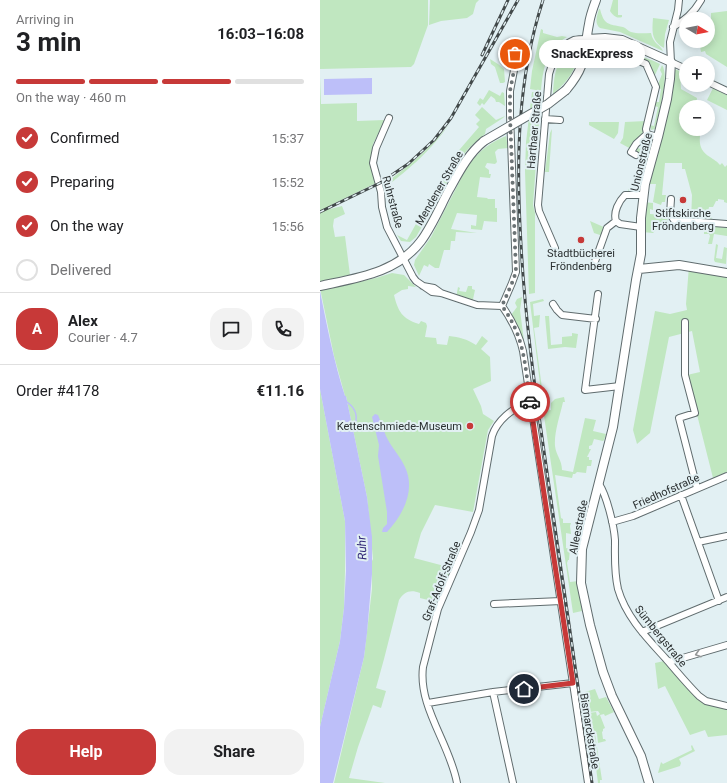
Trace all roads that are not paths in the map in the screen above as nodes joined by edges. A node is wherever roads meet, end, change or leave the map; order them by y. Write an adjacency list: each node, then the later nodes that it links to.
1 (596, 0): 5 (main road, Mendener Straße)
2 (679, 0): 4 (street)
3 (701, 0): 4 (street)
4 (673, 27): 8 (street)
5 (587, 39): 8 (main road); 13 (street, Harthaer Straße); 27 (main road, Mendener Straße, bridge)
6 (516, 60): 35 (street)
7 (637, 60): 15 (street)
8 (671, 62): 9 (street); 16 (main road, Unionstraße)
9 (679, 66)
10 (715, 85): 11 (street)
11 (727, 91)
12 (389, 118): 27 (street, Ruhrstraße)
13 (545, 119): 14 (street); 25 (street, Harthaer Straße)
14 (560, 120)
15 (647, 134): 16 (street); 17 (street)
16 (658, 137): 18 (main road, Unionstraße)
17 (636, 155)
18 (643, 195): 21 (street); 24 (main road, Unionstraße)
19 (671, 200): 20 (street)
20 (674, 220): 22 (street); 23 (street)
21 (616, 221): 24 (street); 28 (street)
22 (727, 224)
23 (669, 225)
24 (641, 227): 26 (main road, Unionstraße)
25 (554, 246)
26 (642, 254): 29 (main road); 30 (main road, Unionstraße)
27 (403, 258): 32 (main road, Mendener Straße); 35 (street, Ruhrstraße)
28 (593, 267)
29 (657, 267): 30 (main road); 31 (main road)
30 (639, 269): 38 (main road, Alleestraße)
31 (727, 273)
32 (320, 286)
33 (598, 294): 36 (street)
34 (554, 304): 36 (street)
35 (502, 306): 39 (street, Bismarckstraße)
36 (596, 319): 38 (street)
37 (685, 322): 42 (street)
38 (619, 389): 41 (main road, Alleestraße)
39 (530, 399): 49 (street, Bismarckstraße); 56 (street, Graf-Adolf-Straße)
40 (727, 476): 42 (street, Friedhofstraße)
41 (599, 484): 44 (street, Sümbergstraße); 61 (main road, Alleestraße)
42 (697, 488): 43 (street, Friedhofstraße)
43 (681, 495): 44 (street, Friedhofstraße); 46 (street)
44 (612, 522): 51 (street, Sümbergstraße)
45 (727, 536): 46 (street)
46 (698, 542): 48 (street)
47 (727, 597): 48 (street)
48 (719, 600): 51 (street)
49 (561, 601): 50 (street); 54 (street, Bismarckstraße)
50 (494, 604)
51 (642, 632): 53 (street, Sümbergstraße)
52 (727, 645): 53 (street, one-way to 53)
53 (669, 662): 57 (street, Sümbergstraße)
54 (573, 683): 55 (street); 60 (street, Bismarckstraße)
55 (493, 692): 56 (street); 59 (street)
56 (428, 702): 58 (street, Graf-Adolf-Straße)
57 (727, 706)
58 (457, 783)
59 (513, 783)
60 (588, 783)
61 (649, 783)

